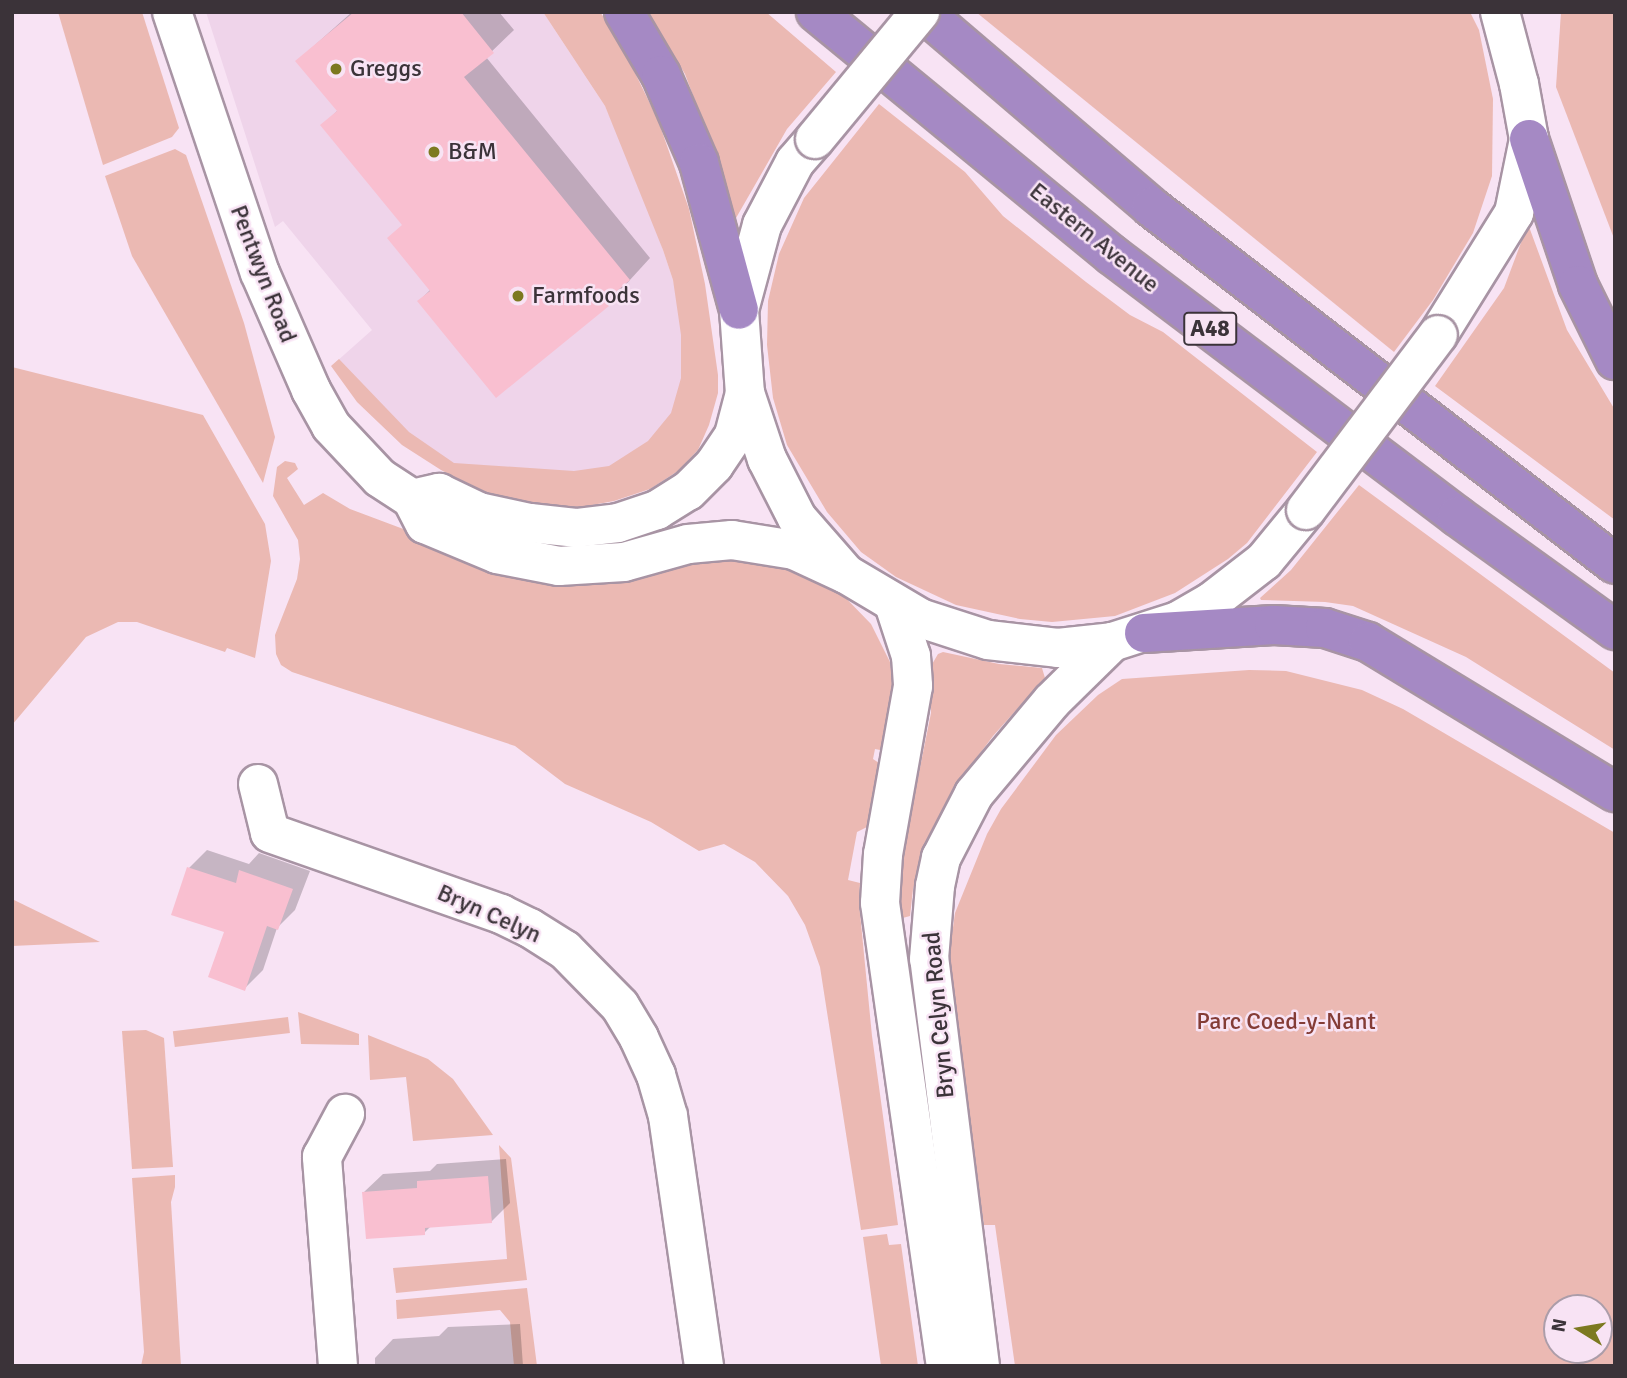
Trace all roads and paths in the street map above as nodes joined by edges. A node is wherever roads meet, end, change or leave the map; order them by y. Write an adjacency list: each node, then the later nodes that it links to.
1 (172, 12): 10 (street, Pentwyn Road)
2 (624, 12): 7 (highway)
3 (816, 12): 14 (highway, Eastern Avenue / A48)
4 (922, 12): 7 (street, bridge); 11 (highway, A48)
5 (1500, 12): 6 (street)
6 (1529, 139): 8 (highway); 15 (street, bridge)
7 (739, 310): 9 (street)
8 (1615, 360)
9 (745, 393): 10 (street); 12 (street)
10 (412, 499): 12 (street, Pentwyn Road)
11 (1615, 564)
12 (846, 575): 13 (street)
13 (894, 604): 15 (street); 21 (street, Bryn Celyn Road)
14 (1615, 630)
15 (1128, 638): 17 (highway); 22 (street, Bryn Celyn Road)
16 (258, 784): 20 (street, Bryn Celyn)
17 (1615, 792)
18 (345, 1114): 19 (street)
19 (338, 1366)
20 (704, 1366)
21 (946, 1366)
22 (980, 1366)

